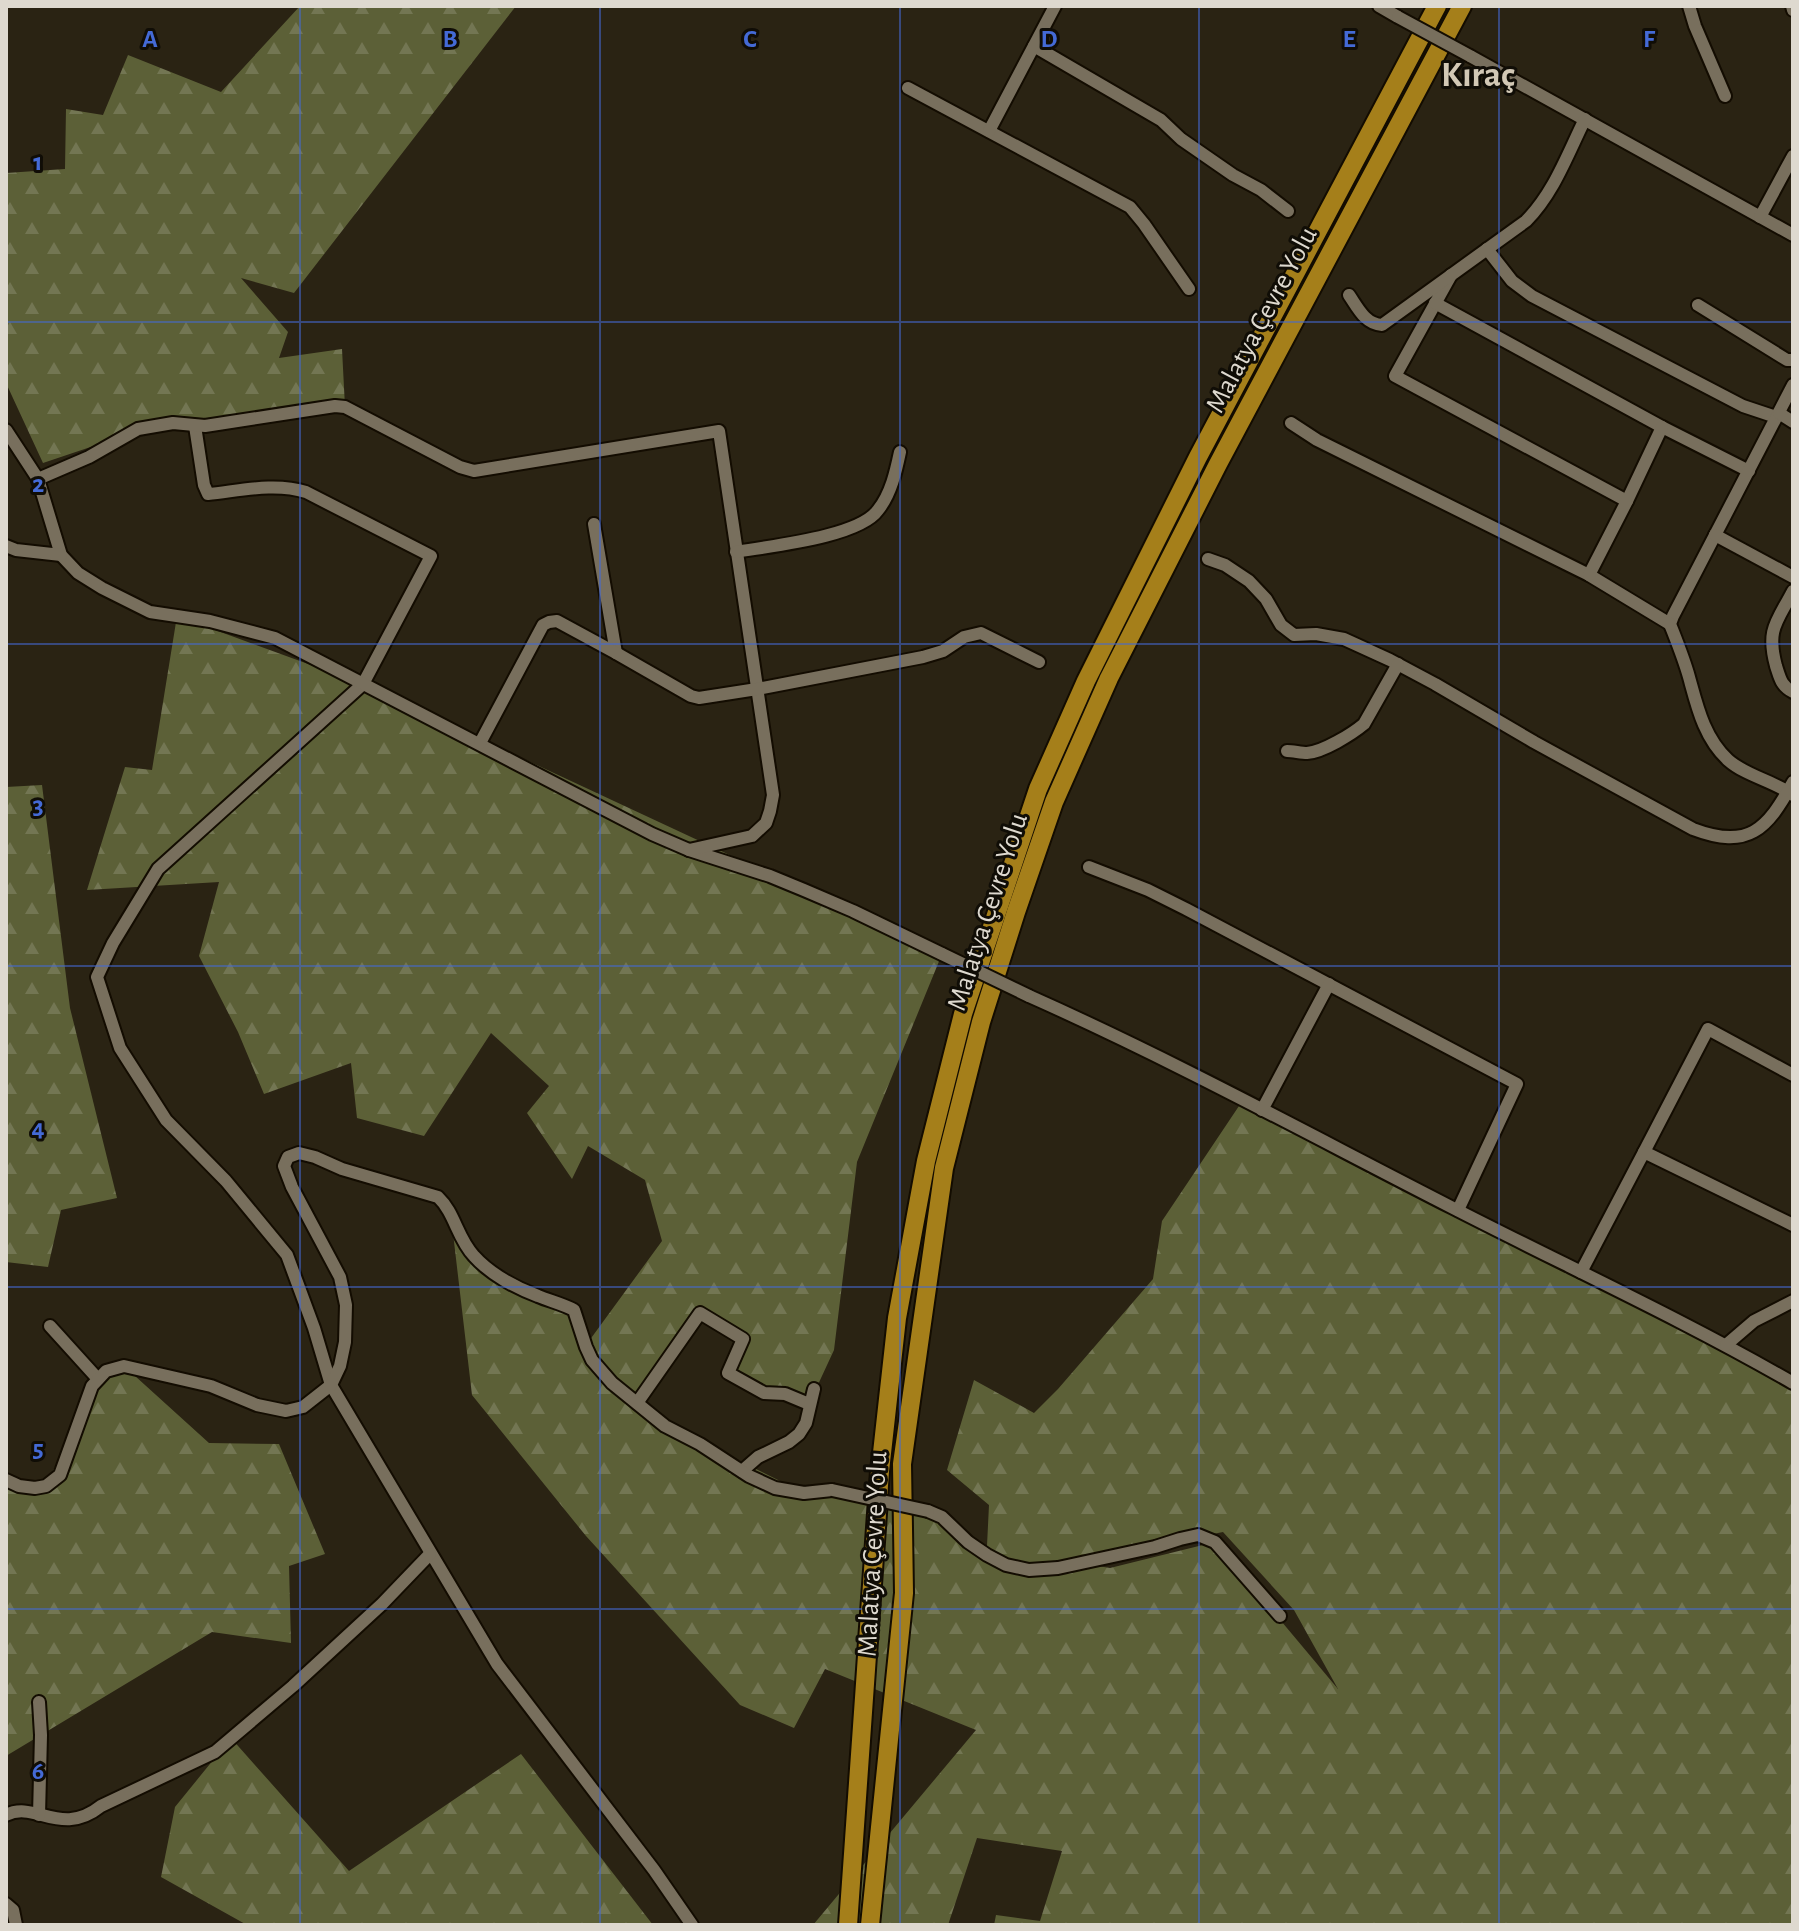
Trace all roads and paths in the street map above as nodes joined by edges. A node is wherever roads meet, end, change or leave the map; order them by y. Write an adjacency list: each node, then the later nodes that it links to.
1 (1055, 6): 6 (street)
2 (1379, 6): 9 (street, bridge)
3 (1437, 6): 80 (highway, Malatya Çevre Yolu)
4 (1462, 6): 81 (highway, Malatya Çevre Yolu)
5 (1689, 6): 8 (street)
6 (1034, 46): 10 (street); 12 (street)
7 (908, 88): 10 (street)
8 (1725, 96)
9 (1585, 119): 13 (street); 15 (street)
10 (989, 131): 17 (street)
11 (1793, 156): 13 (street)
12 (1288, 211)
13 (1760, 217): 14 (street)
14 (1793, 235)
15 (1487, 249): 16 (street); 23 (street)
16 (1451, 275): 18 (street); 19 (street)
17 (1189, 289)
18 (1349, 295)
19 (1435, 303): 27 (street); 32 (street)
20 (1698, 305): 21 (street)
21 (1793, 360)
22 (1793, 385): 23 (street)
23 (1778, 415): 24 (street); 30 (street)
24 (1793, 422)
25 (1291, 423): 39 (street)
26 (195, 426): 31 (street); 36 (street); 46 (street)
27 (1662, 427): 30 (street); 32 (street)
28 (6, 430): 31 (street)
29 (900, 452): 36 (street)
30 (1749, 471): 34 (street)
31 (38, 479): 37 (street)
32 (1627, 501): 39 (street)
33 (594, 524): 43 (street)
34 (1715, 535): 40 (street); 42 (street)
35 (6, 546): 37 (street)
36 (736, 552): 47 (street)
37 (61, 555): 46 (street)
38 (1208, 559): 45 (street)
39 (1589, 575): 42 (street)
40 (1793, 577)
41 (1793, 591): 48 (street)
42 (1670, 624): 51 (street)
43 (616, 653): 47 (street); 49 (street)
44 (1039, 662): 47 (street)
45 (1398, 664): 50 (street); 51 (street)
46 (363, 684): 49 (street); 66 (street)
47 (757, 689): 52 (street)
48 (1793, 692)
49 (480, 743): 52 (street)
50 (1287, 751)
51 (1791, 790)
52 (689, 850): 56 (street, bridge)
53 (1089, 867): 54 (street)
54 (1329, 984): 56 (street); 58 (street)
55 (1793, 1075): 57 (street)
56 (1262, 1110): 58 (street)
57 (1644, 1152): 59 (street); 60 (street)
58 (1458, 1210): 60 (street)
59 (1793, 1225)
60 (1581, 1272): 63 (street)
61 (1793, 1301): 63 (street)
62 (50, 1326): 64 (street)
63 (1726, 1345): 65 (street)
64 (98, 1379): 66 (street); 71 (street)
65 (1793, 1383)
66 (331, 1385): 68 (street); 72 (street)
67 (814, 1389): 69 (street)
68 (637, 1403): 69 (street); 70 (street)
69 (809, 1404): 70 (street)
70 (742, 1471): 73 (street, bridge)
71 (6, 1480)
72 (430, 1554): 76 (street); 79 (street)
73 (1280, 1616)
74 (39, 1702): 76 (street)
75 (6, 1815): 76 (street)
76 (39, 1815)
77 (6, 1904): 78 (street)
78 (16, 1925)
79 (692, 1925)
80 (848, 1925)
81 (870, 1925)

